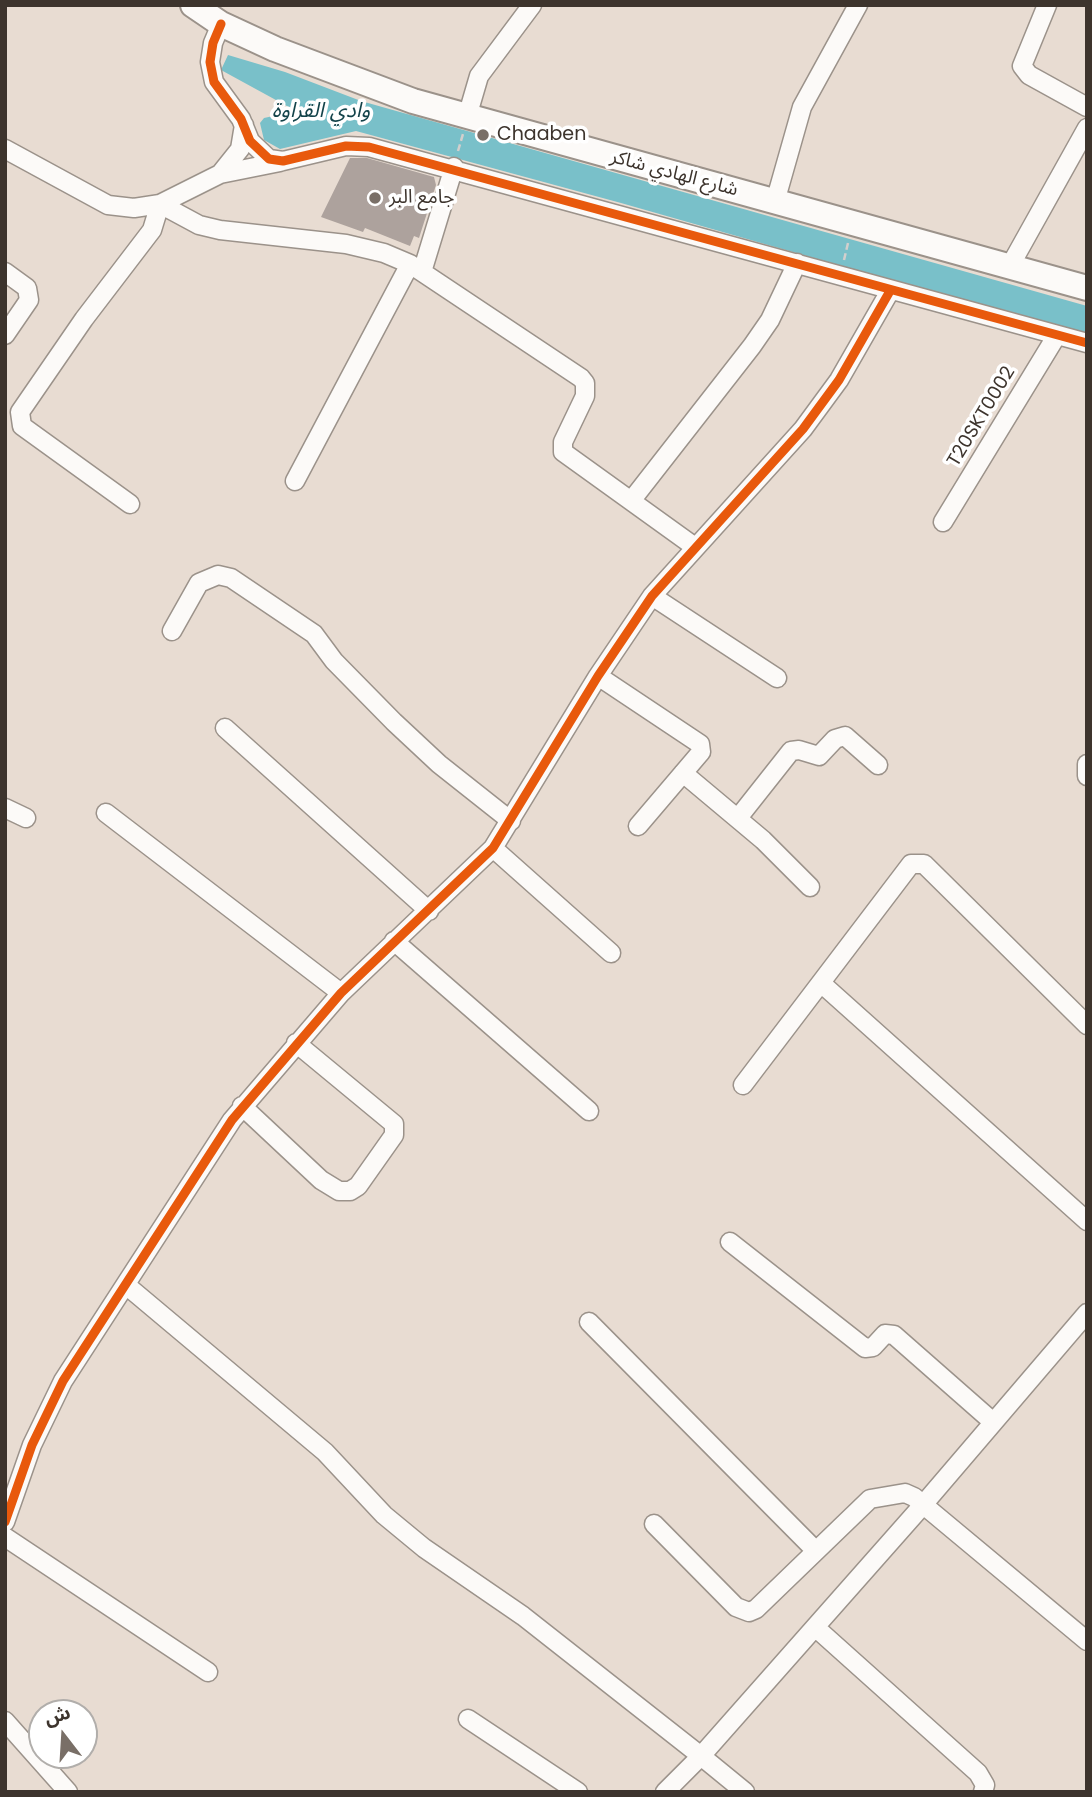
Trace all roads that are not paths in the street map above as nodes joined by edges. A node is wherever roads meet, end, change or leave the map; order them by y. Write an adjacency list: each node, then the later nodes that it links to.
1 (193, 5): 5 (main road, شارع الهادي شاكر)
2 (532, 5): 7 (street)
3 (858, 5): 14 (street)
4 (1047, 5): 6 (street)
5 (221, 24): 7 (main road, شارع الهادي شاكر); 8 (street)
6 (1087, 107)
7 (467, 117): 14 (main road, شارع الهادي شاكر)
8 (244, 125): 11 (street); 13 (street)
9 (1087, 128): 17 (street)
10 (5, 149): 15 (street)
11 (283, 161): 12 (street); 13 (street)
12 (454, 167): 16 (street); 18 (street)
13 (220, 174): 15 (street)
14 (775, 202): 17 (main road, شارع الهادي شاكر)
15 (160, 204): 18 (street); 27 (street)
16 (797, 263): 21 (street); 26 (street)
17 (1010, 266): 20 (main road, شارع الهادي شاكر)
18 (416, 268): 25 (street); 26 (street)
19 (5, 272): 22 (street)
20 (1087, 288)
21 (890, 290): 23 (street); 29 (street)
22 (5, 335)
23 (1057, 335): 24 (street); 28 (street, T20SKT0002)
24 (1087, 343)
25 (295, 481)
26 (631, 501): 29 (street)
27 (130, 504)
28 (943, 522)
29 (695, 547): 30 (street)
30 (652, 596): 32 (street); 33 (street)
31 (172, 631): 43 (street)
32 (598, 676): 37 (street); 43 (street)
33 (777, 678)
34 (225, 728): 47 (street)
35 (1087, 764): 38 (street)
36 (878, 765): 42 (street)
37 (682, 773): 42 (street); 44 (street)
38 (1087, 776)
39 (5, 807): 41 (street)
40 (106, 813): 51 (street)
41 (26, 818)
42 (737, 818): 46 (street)
43 (511, 821): 45 (street)
44 (638, 826)
45 (493, 848): 47 (street); 49 (street)
46 (810, 887)
47 (429, 911): 48 (street)
48 (394, 941): 51 (street); 56 (street)
49 (611, 953)
50 (821, 983): 52 (street); 54 (street); 57 (street)
51 (341, 993): 53 (street)
52 (1087, 1025)
53 (296, 1043): 55 (street); 55 (street)
54 (743, 1085)
55 (242, 1106): 59 (street)
56 (589, 1111)
57 (1087, 1221)
58 (730, 1242): 62 (street)
59 (126, 1284): 63 (street); 74 (street)
60 (1087, 1313): 62 (street)
61 (589, 1322): 68 (street)
62 (993, 1422): 64 (street)
63 (10, 1489): 65 (street)
64 (922, 1506): 68 (street); 69 (street); 70 (street)
65 (5, 1522)
66 (653, 1524): 68 (street)
67 (5, 1537): 71 (street)
68 (816, 1551)
69 (815, 1626): 74 (street); 79 (street)
70 (1087, 1642)
71 (208, 1672)
72 (468, 1718): 76 (street)
73 (5, 1721): 75 (street)
74 (701, 1756): 77 (street); 78 (street)
75 (68, 1792)
76 (578, 1792)
77 (665, 1792)
78 (745, 1792)
79 (983, 1792)

